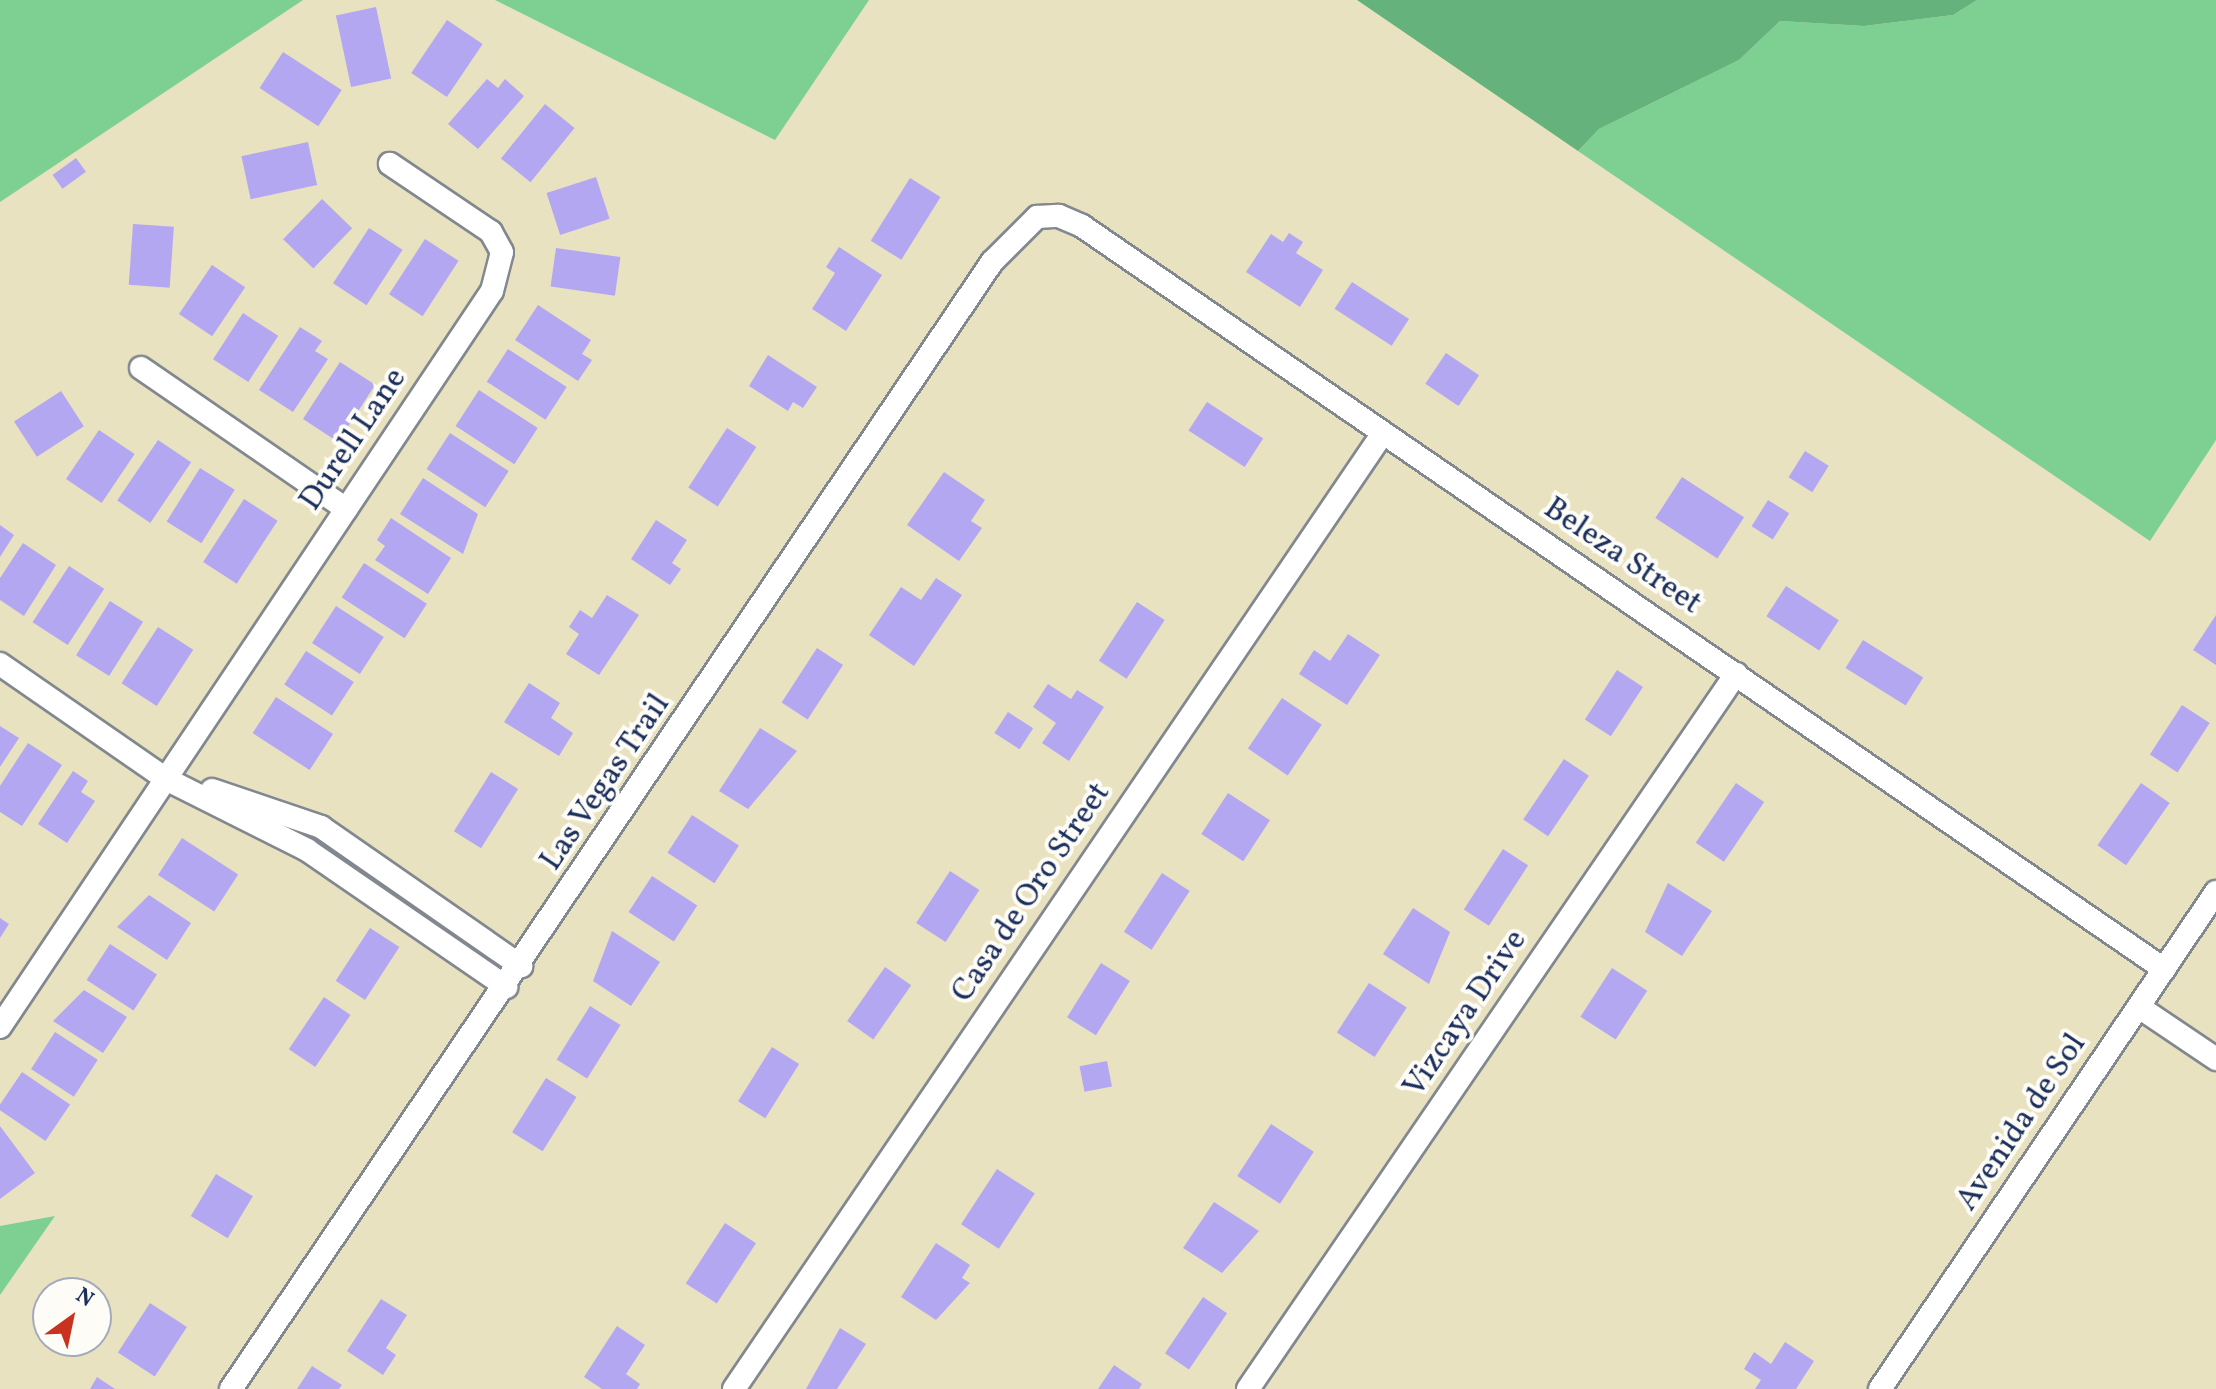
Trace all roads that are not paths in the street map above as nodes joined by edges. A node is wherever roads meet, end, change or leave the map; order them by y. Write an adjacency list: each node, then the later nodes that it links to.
1 (390, 164): 5 (street, Durell Lane)
2 (1037, 217): 4 (street, Beleza Street); 10 (street, Las Vegas Trail)
3 (141, 368): 5 (street)
4 (1383, 433): 7 (street, Beleza Street); 17 (street, Casa de Oro Street)
5 (346, 509): 8 (street, Durell Lane)
6 (0, 664): 8 (street)
7 (1736, 674): 11 (street, Beleza Street); 18 (street, Vizcaya Drive)
8 (166, 779): 10 (street); 12 (street); 14 (street, Durell Lane)
9 (2216, 892): 11 (street, Avenida de Sol)
10 (521, 966): 12 (street, Las Vegas Trail)
11 (2164, 969): 13 (street, Avenida de Sol)
12 (506, 987): 16 (street, Las Vegas Trail)
13 (2139, 1007): 15 (street); 19 (street, Avenida de Sol)
14 (0, 1027)
15 (2216, 1059)
16 (231, 1389)
17 (734, 1389)
18 (1248, 1389)
19 (1880, 1389)

